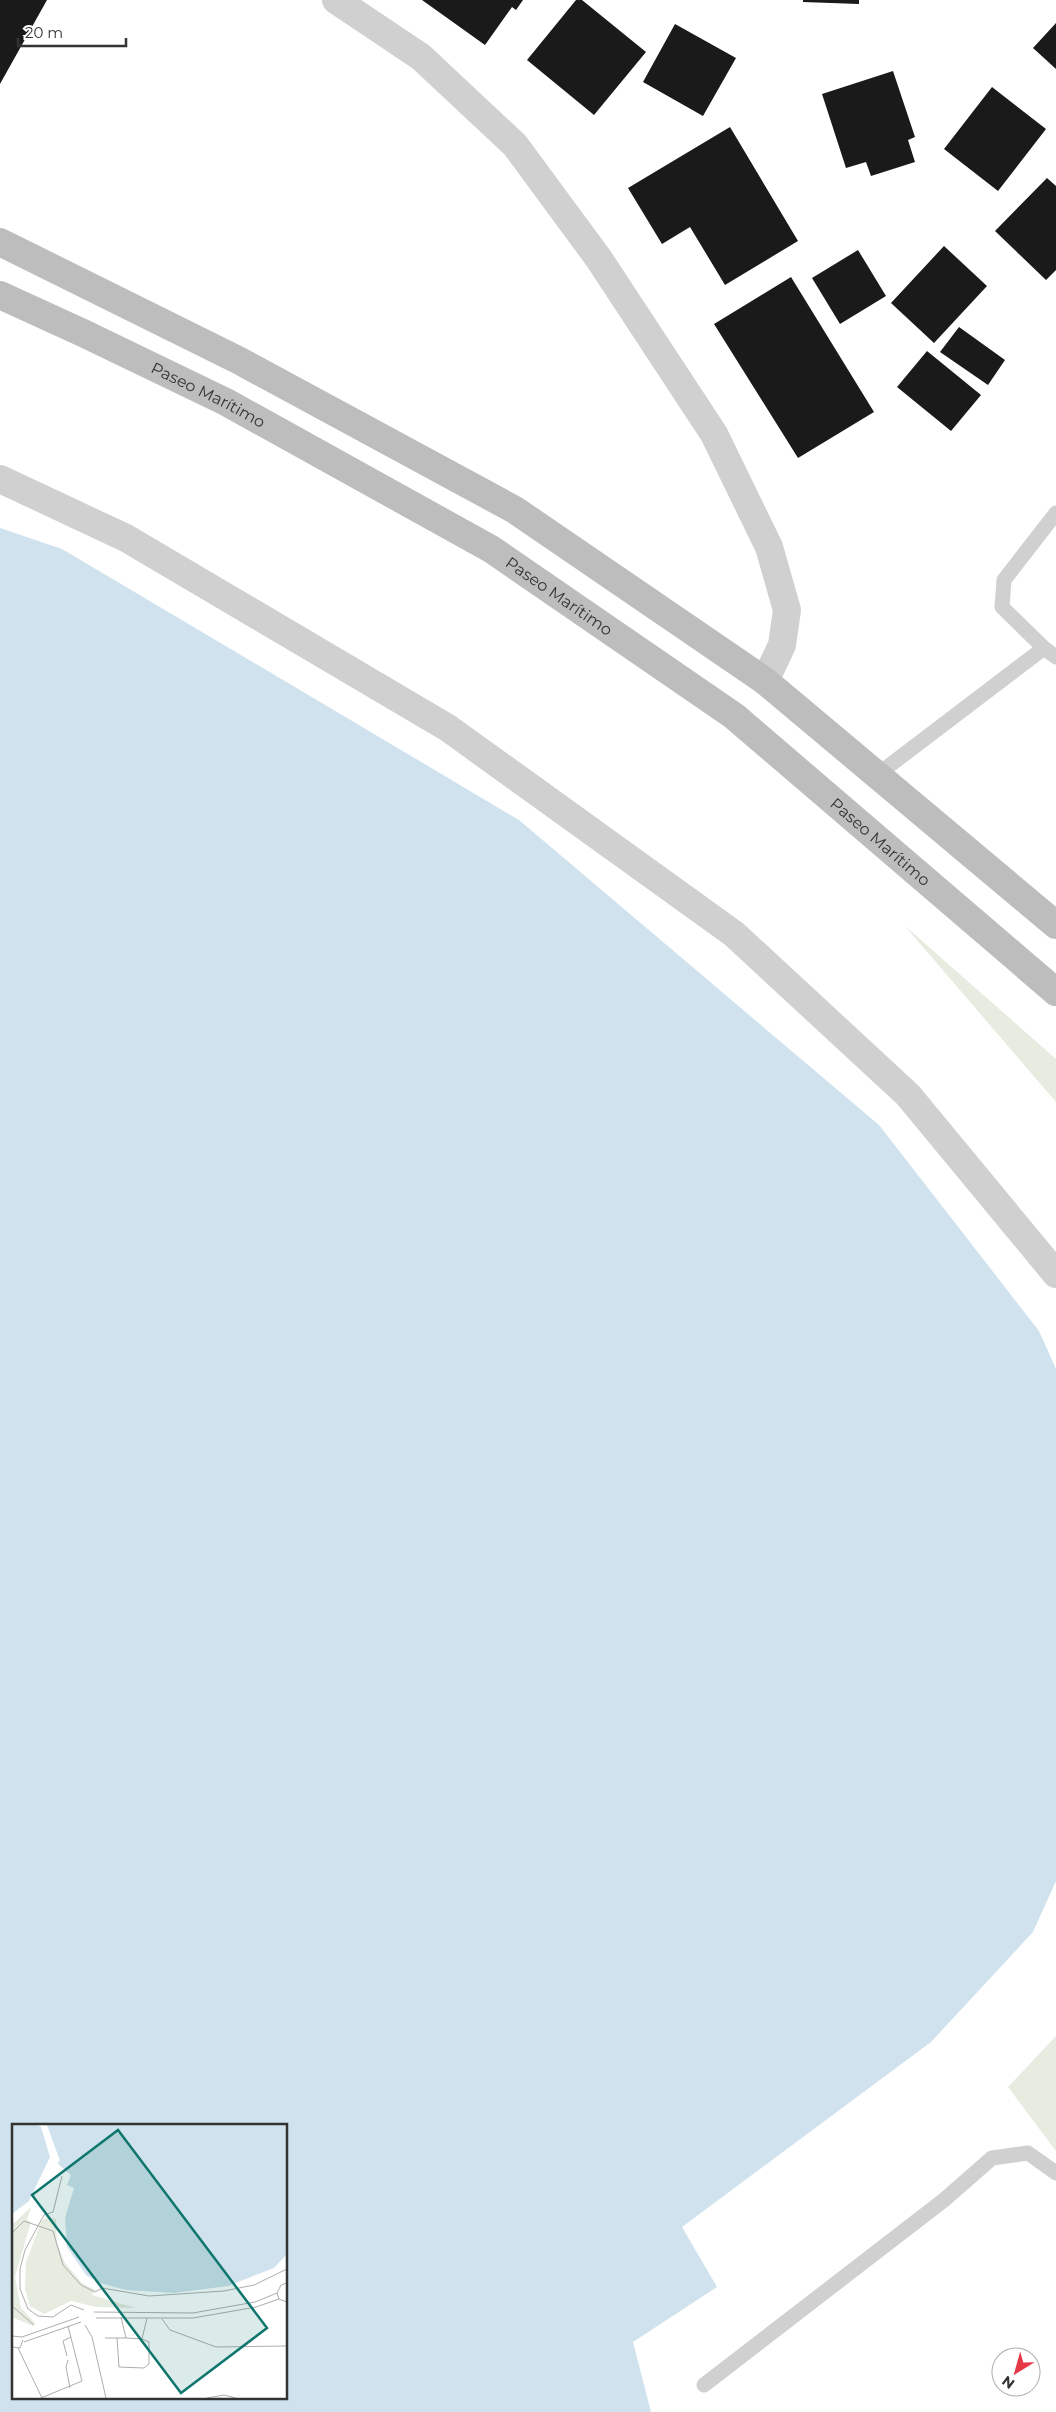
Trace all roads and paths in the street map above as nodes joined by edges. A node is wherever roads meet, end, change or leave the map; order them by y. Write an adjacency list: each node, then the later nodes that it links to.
1 (336, 0): 8 (street)
2 (0, 242): 8 (main road)
3 (0, 296): 11 (main road, Paseo Marítimo)
4 (0, 479): 12 (street)
5 (1056, 513): 6 (lane)
6 (1044, 648): 7 (lane); 9 (lane)
7 (1056, 657)
8 (765, 681): 9 (main road)
9 (877, 775): 10 (main road)
10 (1056, 925)
11 (1056, 992)
12 (1056, 1274)
13 (1056, 2173): 14 (lane)
14 (704, 2385)

